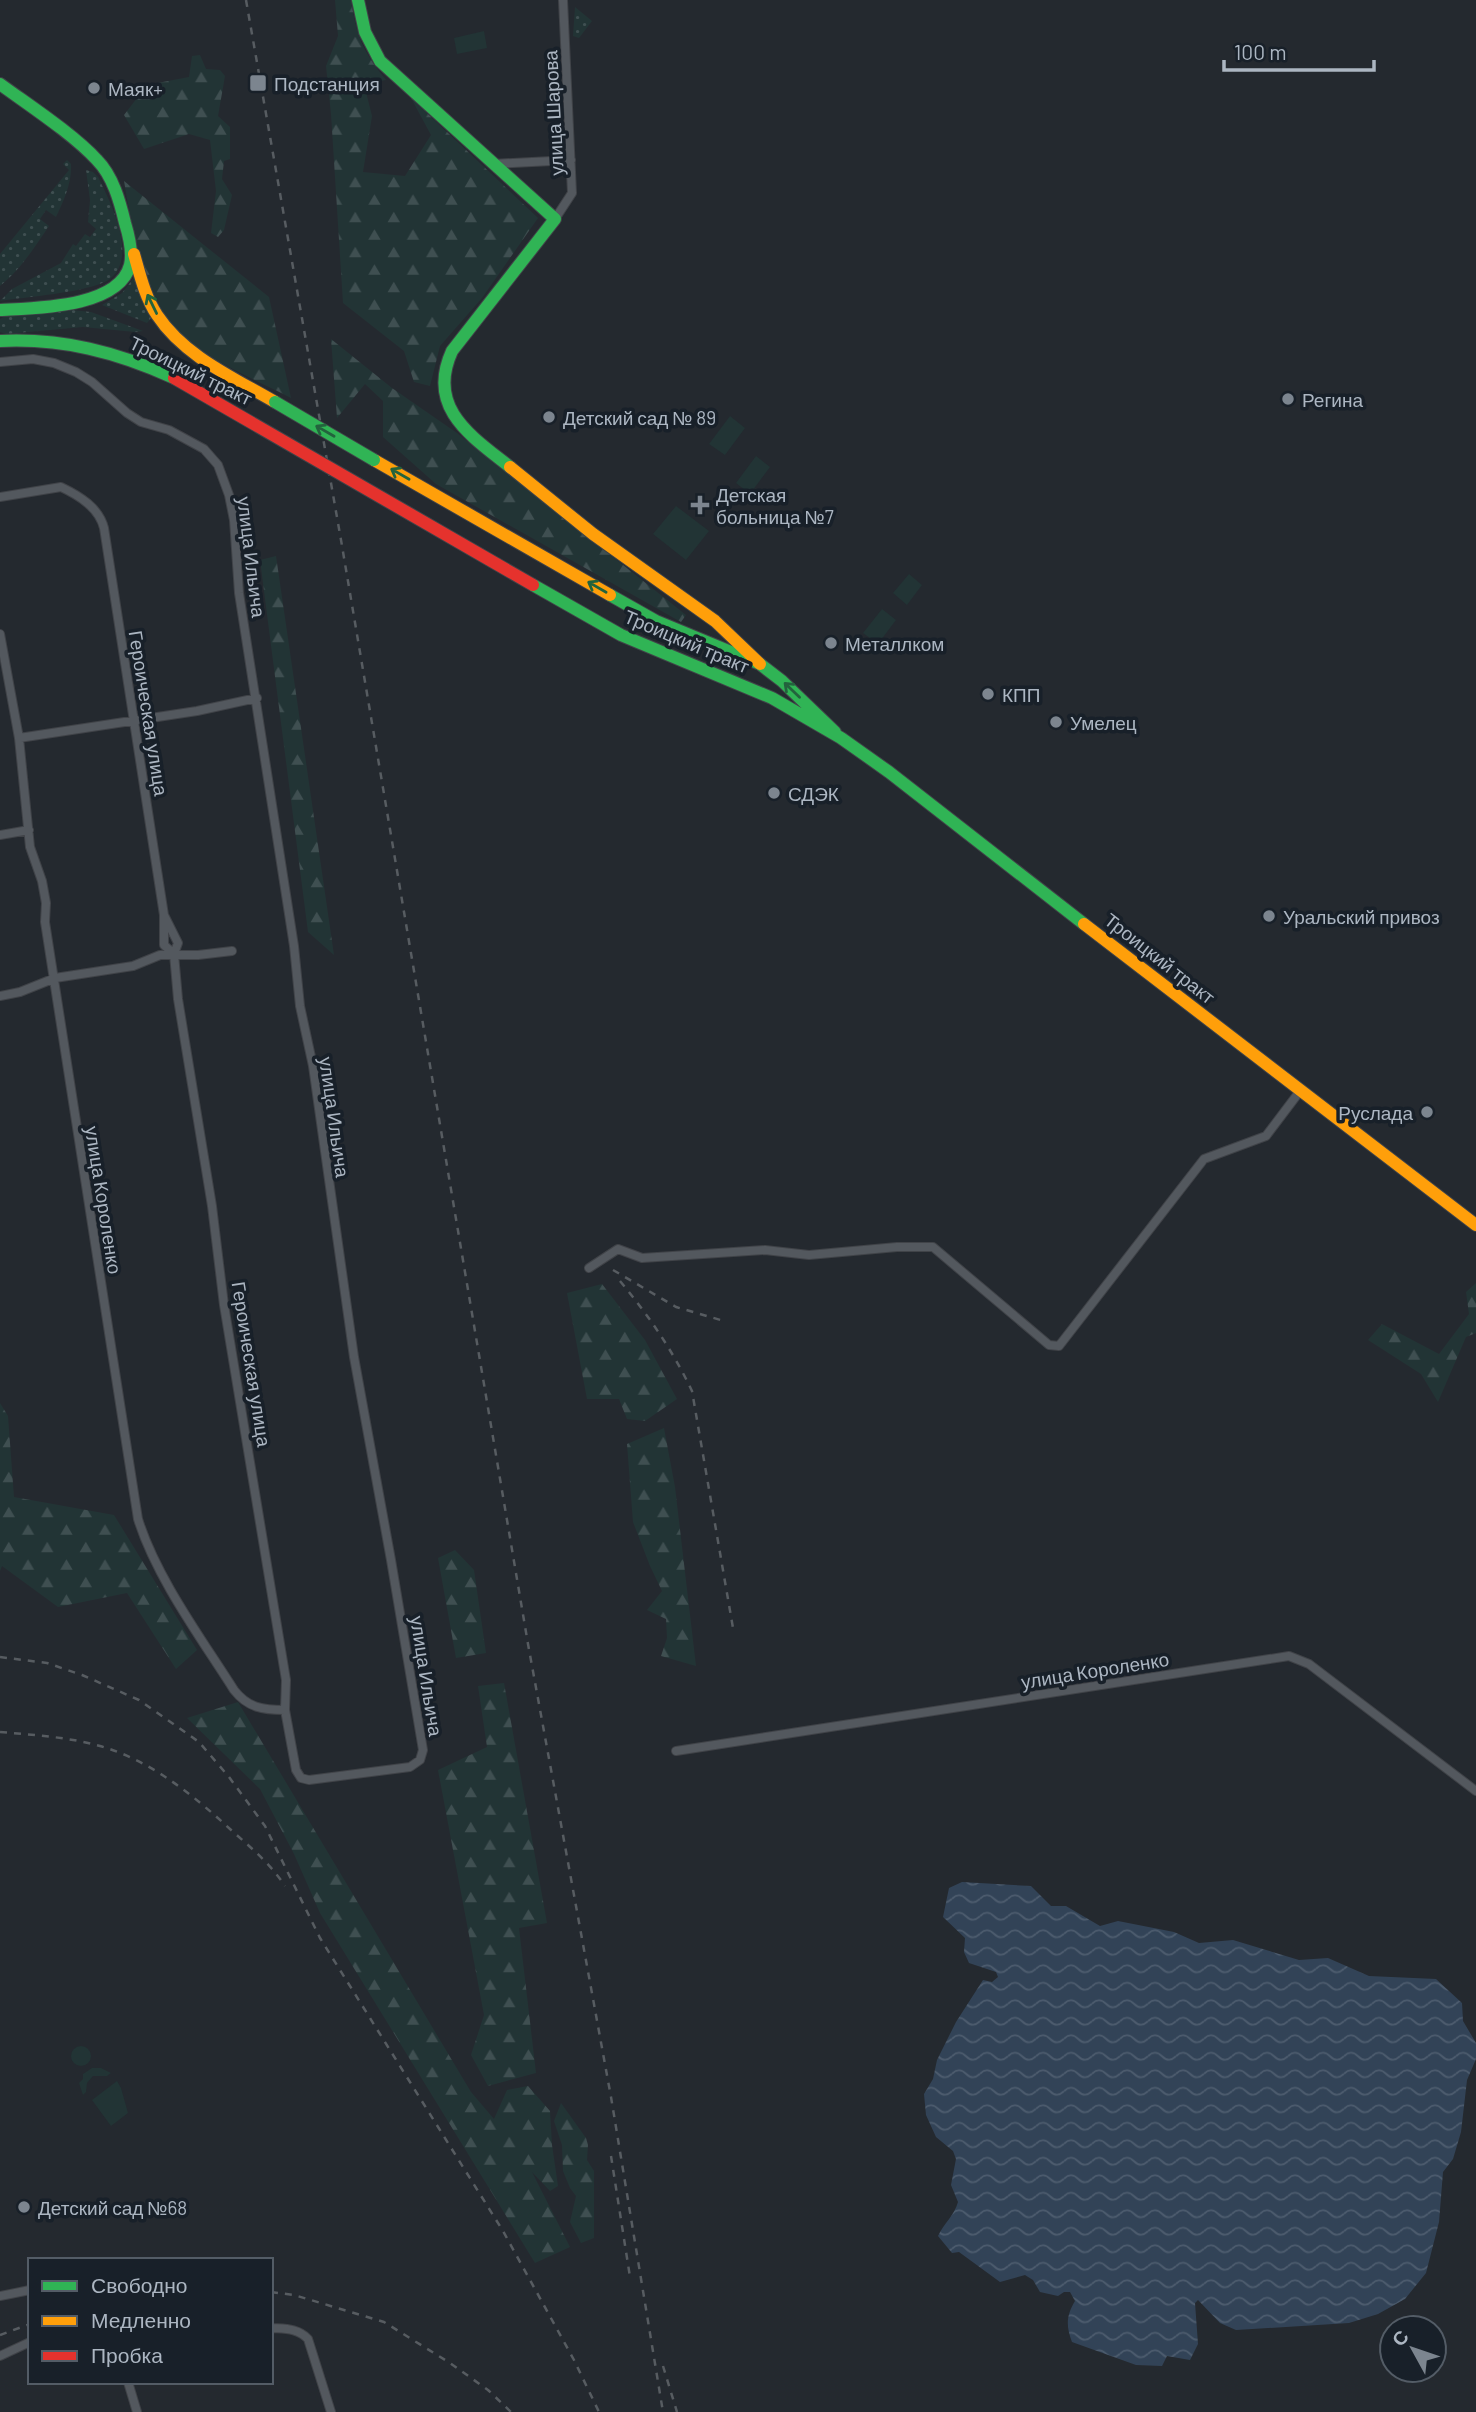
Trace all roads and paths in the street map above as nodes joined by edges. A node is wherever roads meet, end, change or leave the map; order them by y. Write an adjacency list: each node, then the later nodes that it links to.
1 (358, 0): 5 (main road)
2 (563, 0): 4 (street, улица Шарова)
3 (0, 84): 7 (main road)
4 (571, 160): 5 (street); 6 (street, улица Шарова)
5 (493, 164): 6 (main road)
6 (555, 219): 12 (main road)
7 (131, 242): 8 (main road); 14 (main road, one-way to 7, bridge)
8 (0, 310)
9 (0, 341): 20 (main road, Троицкий тракт, bridge)
10 (0, 362): 17 (street, улица Ильича)
11 (0, 497): 18 (street, Героическая улица)
12 (715, 621): 14 (main road); 16 (main road)
13 (0, 634): 15 (street, улица Короленко)
14 (701, 641): 16 (main road)
15 (2, 659): 19 (street, улица Короленко)
16 (760, 664): 20 (main road, one-way to 16)
17 (257, 698): 18 (street); 32 (street, улица Ильича)
18 (134, 719): 19 (street); 24 (street, Героическая улица)
19 (19, 737): 21 (street, улица Короленко)
20 (841, 738): 27 (main road, Троицкий тракт)
21 (29, 830): 22 (street); 25 (street, улица Короленко)
22 (0, 835)
23 (232, 951): 24 (street)
24 (174, 954): 25 (street); 30 (street, Героическая улица)
25 (55, 978): 26 (street); 30 (street, улица Короленко)
26 (0, 996)
27 (1300, 1091): 28 (main road, Троицкий тракт); 29 (street)
28 (1476, 1225)
29 (590, 1268)
30 (285, 1710): 32 (street, Героическая улица)
31 (676, 1751): 33 (street, улица Короленко)
32 (301, 1777)
33 (1476, 1791)
34 (28, 2290): 35 (street)
35 (0, 2297)
36 (273, 2328): 41 (street)
37 (28, 2343): 38 (street)
38 (0, 2356)
39 (129, 2384): 40 (street)
40 (137, 2412)
41 (331, 2412)

